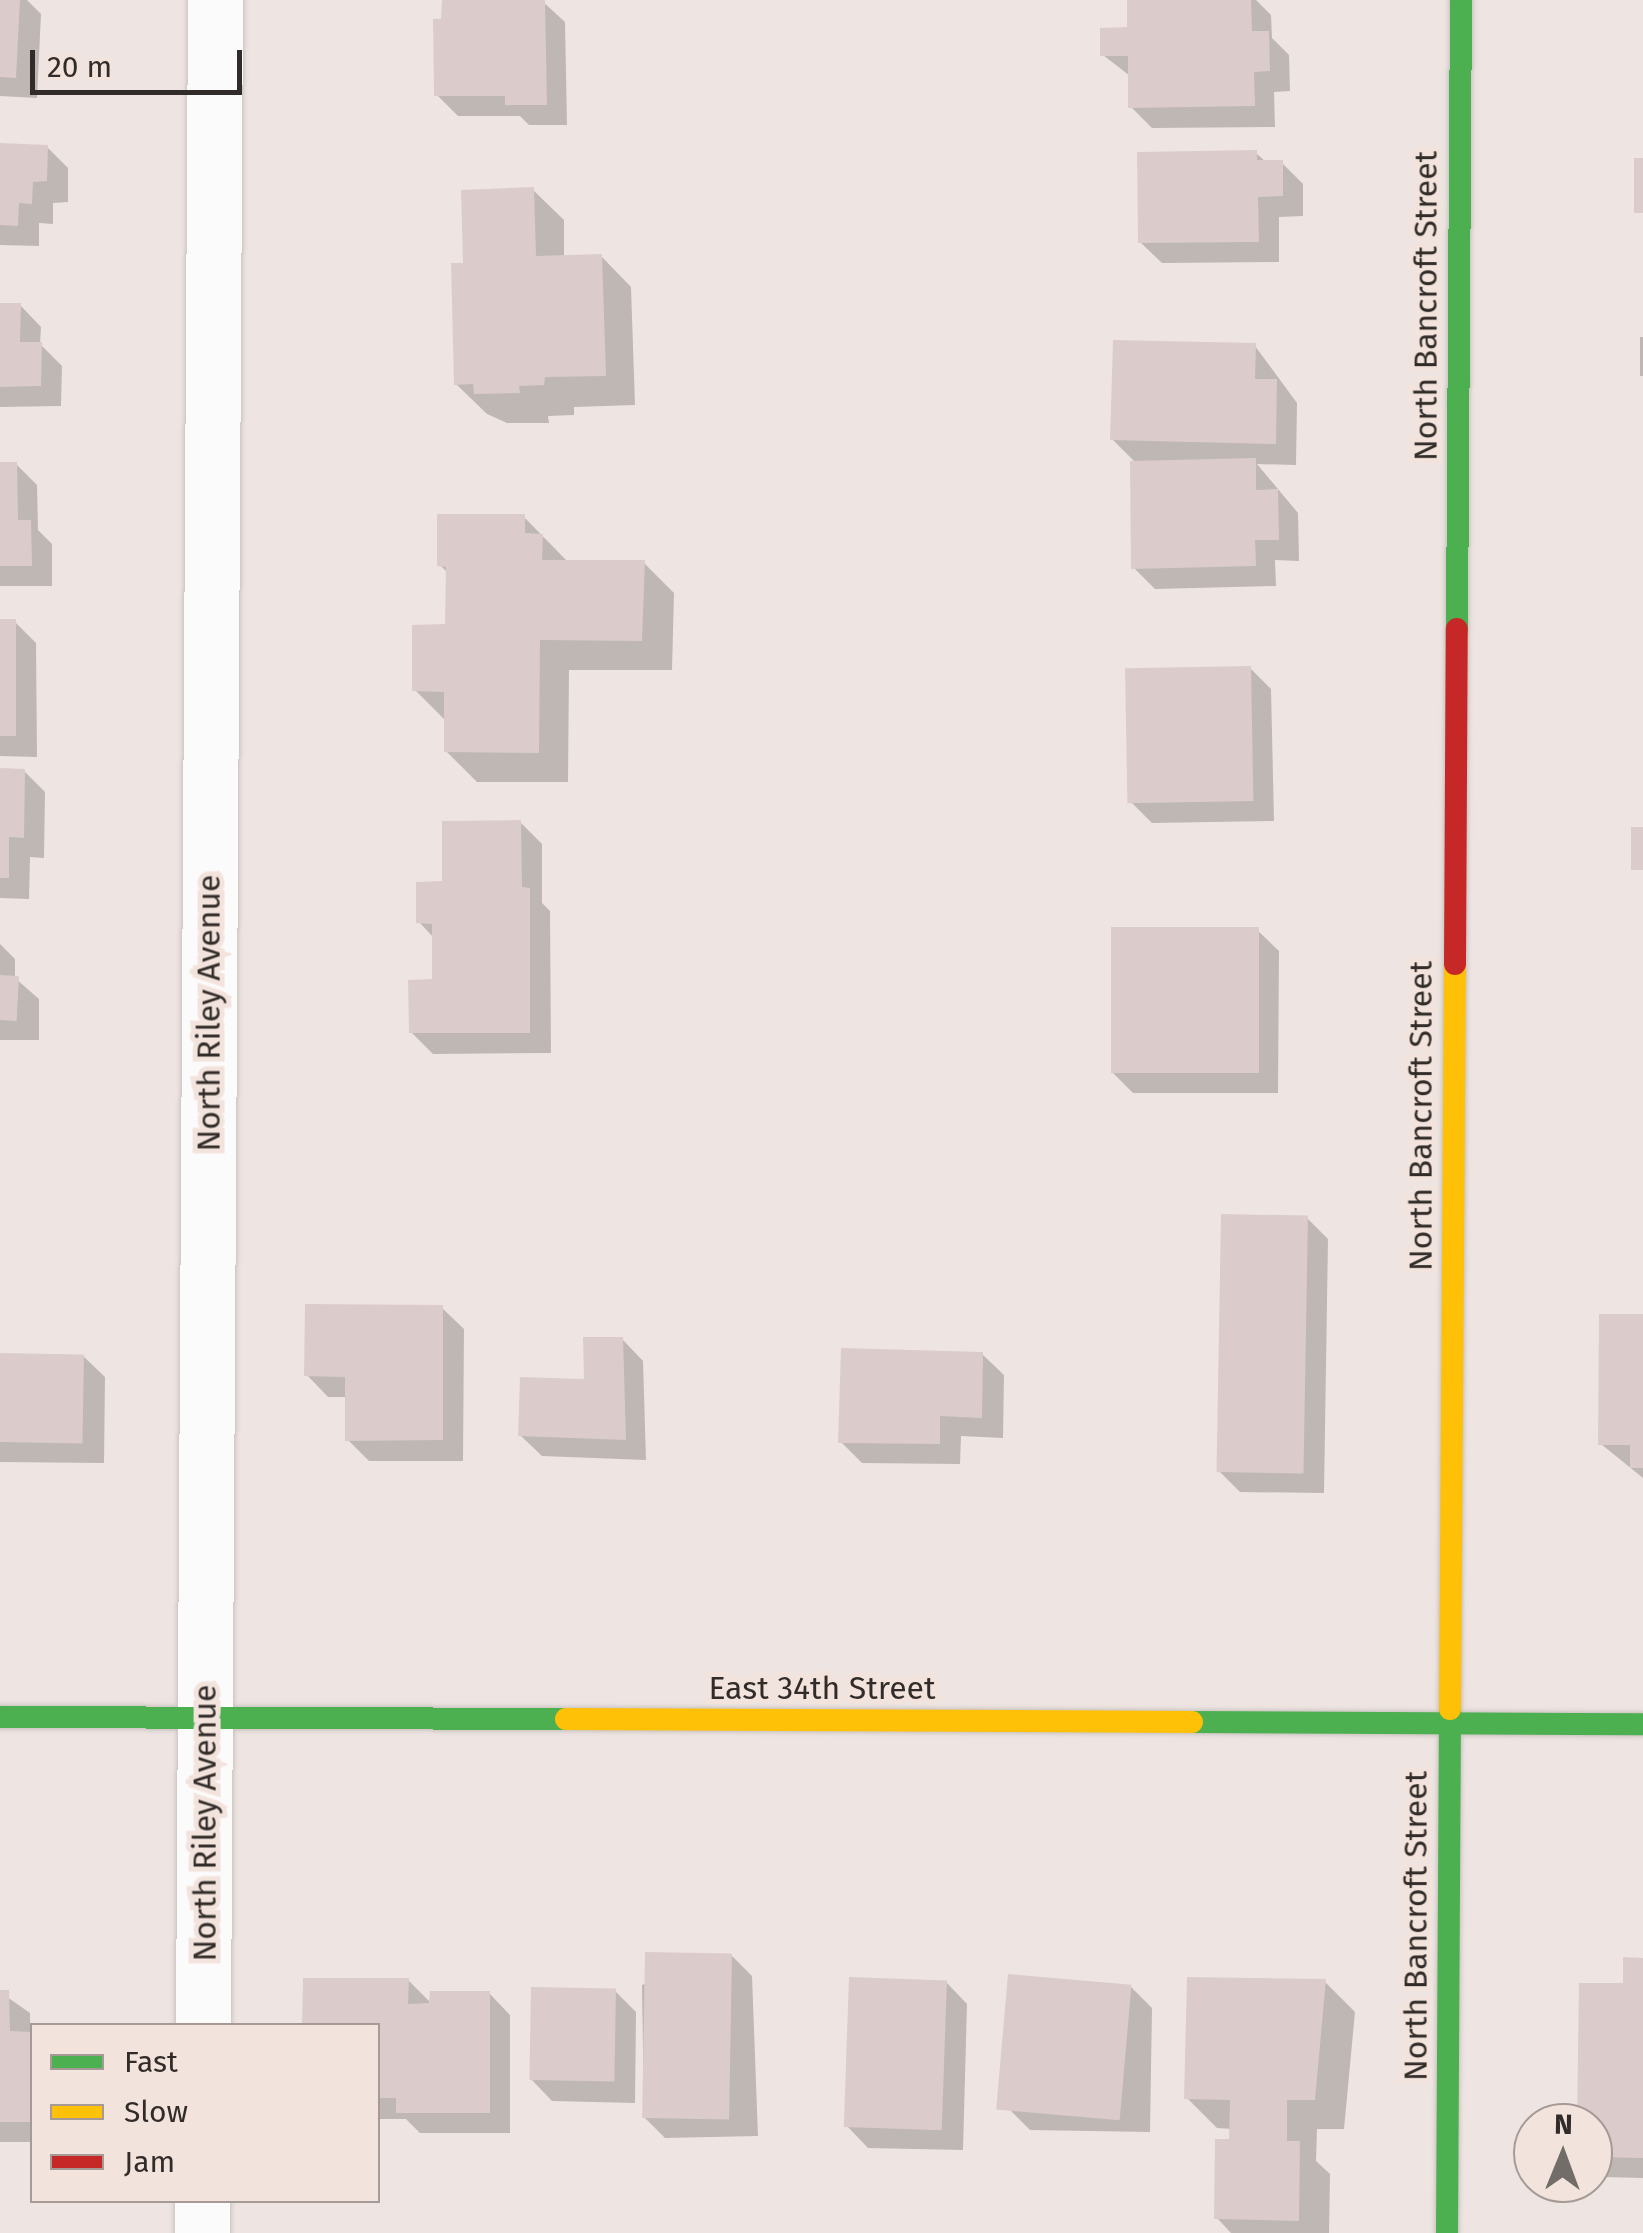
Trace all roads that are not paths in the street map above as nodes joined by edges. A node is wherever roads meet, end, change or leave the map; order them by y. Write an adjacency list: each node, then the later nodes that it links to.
1 (216, 0): 4 (street, North Riley Avenue)
2 (1461, 0): 5 (street, North Bancroft Street)
3 (0, 1718): 4 (street, East 34th Street)
4 (205, 1720): 5 (street, East 34th Street); 7 (street, North Riley Avenue)
5 (1449, 1722): 6 (street, East 34th Street); 10 (street, North Bancroft Street)
6 (1643, 1724)
7 (204, 2023)
8 (202, 2203): 9 (street)
9 (202, 2233)
10 (1446, 2233)

